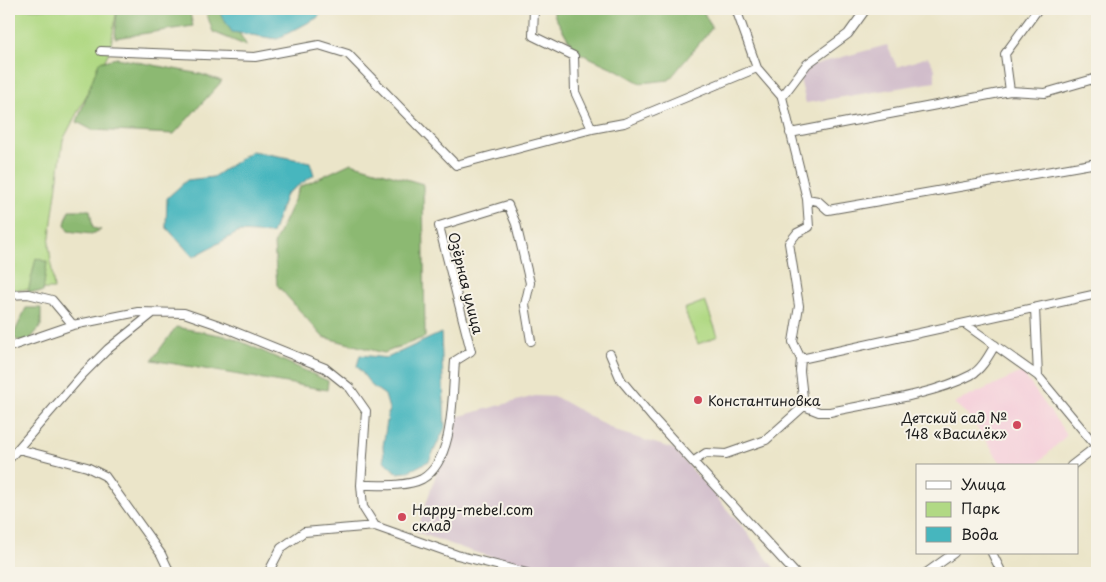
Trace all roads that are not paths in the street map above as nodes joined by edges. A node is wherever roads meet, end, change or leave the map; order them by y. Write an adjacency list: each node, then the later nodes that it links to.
1 (534, 9): 10 (street)
2 (736, 9): 6 (street)
3 (866, 9): 9 (street)
4 (1038, 9): 8 (street)
5 (101, 51): 10 (street)
6 (758, 68): 9 (street); 10 (street)
7 (1097, 78): 8 (street)
8 (1010, 91): 11 (street)
9 (782, 97): 11 (street)
10 (592, 129)
11 (790, 133): 13 (street)
12 (1097, 164): 13 (street)
13 (807, 200): 24 (street)
14 (1097, 294): 16 (street)
15 (9, 295): 18 (street)
16 (1035, 308): 19 (street); 25 (street)
17 (153, 313): 18 (street); 28 (street); 32 (street)
18 (73, 324): 22 (street)
19 (965, 324): 21 (street); 24 (street)
20 (531, 341): 32 (street, Озёрная улица)
21 (995, 345): 25 (street); 26 (street)
22 (9, 347)
23 (610, 354): 30 (street)
24 (800, 359): 26 (street)
25 (1038, 376): 27 (street)
26 (804, 406): 30 (street)
27 (1097, 446): 31 (street)
28 (18, 449): 29 (street); 36 (street)
29 (9, 459)
30 (694, 461): 39 (street)
31 (1074, 464)
32 (361, 485): 33 (street)
33 (375, 526): 37 (street); 38 (street)
34 (953, 554): 40 (street)
35 (992, 554): 41 (street)
36 (170, 573)
37 (268, 573)
38 (527, 573)
39 (795, 573)
40 (926, 573)
41 (1002, 573)

